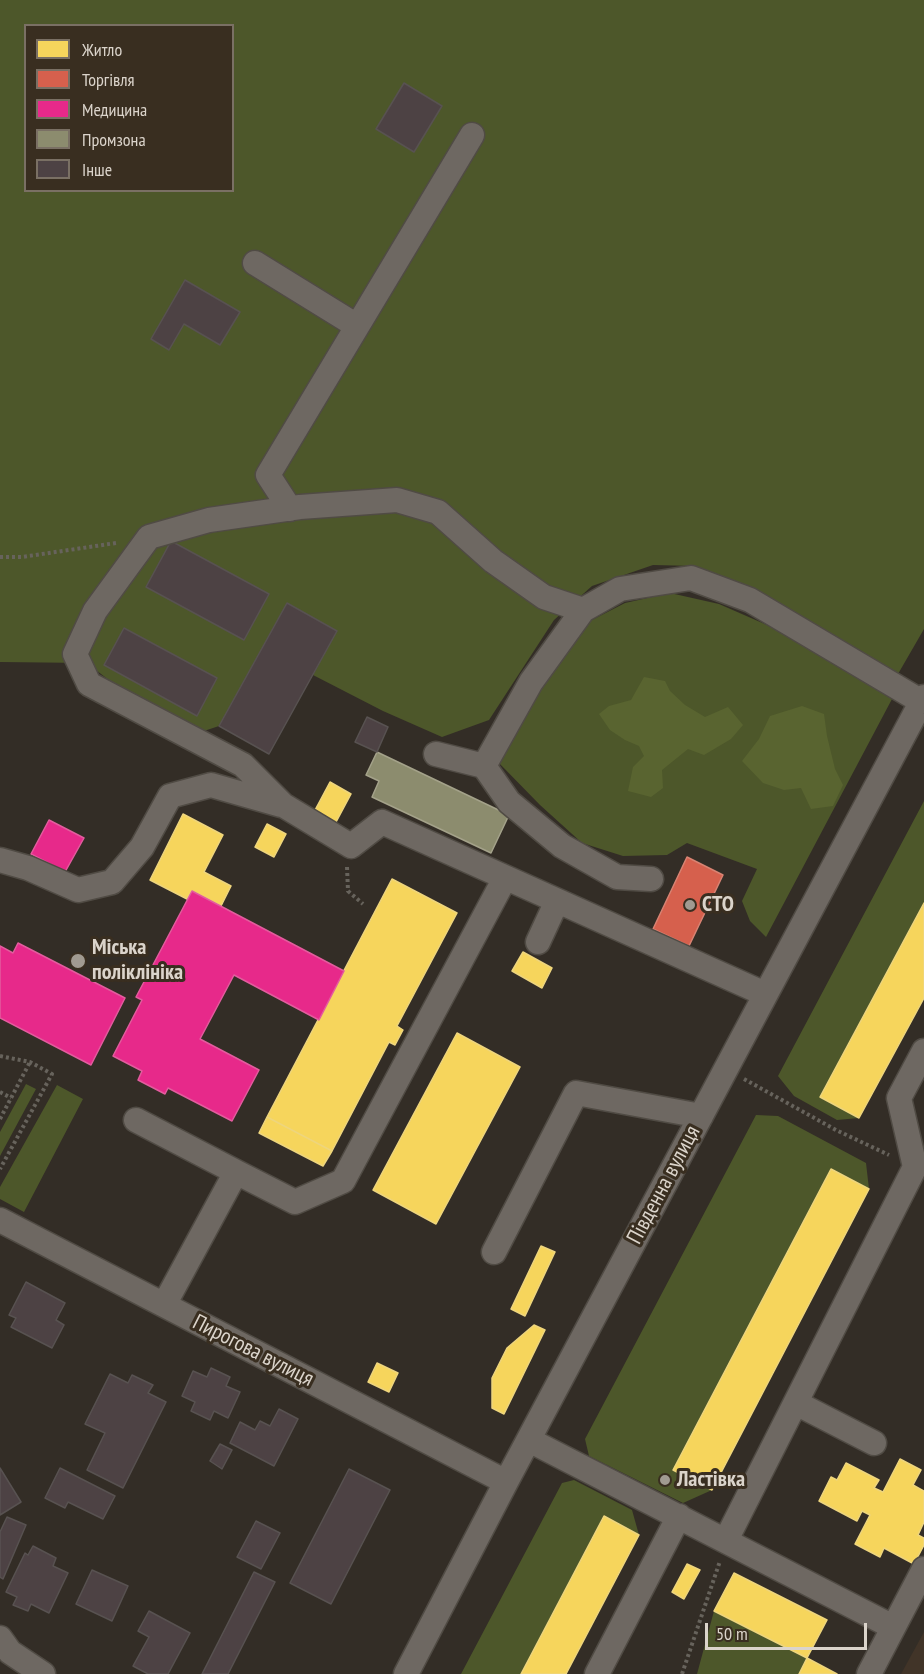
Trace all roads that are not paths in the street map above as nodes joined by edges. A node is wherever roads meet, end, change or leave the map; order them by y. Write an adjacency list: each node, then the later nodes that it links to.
1 (472, 135): 3 (street)
2 (255, 263): 3 (street)
3 (357, 326): 4 (street)
4 (290, 509): 5 (street); 9 (street)
5 (583, 610): 6 (street); 8 (street)
6 (923, 699): 15 (street, Південна вулиця)
7 (436, 754): 8 (street)
8 (484, 765): 12 (street)
9 (283, 805): 10 (street); 11 (street)
10 (0, 861)
11 (505, 878): 13 (street); 19 (street)
12 (651, 879)
13 (557, 902): 14 (street); 15 (street)
14 (538, 942)
15 (765, 994): 17 (street, Південна вулиця)
16 (924, 1051): 23 (street)
17 (701, 1116): 21 (street); 24 (street, Південна вулиця)
18 (136, 1120): 19 (street)
19 (236, 1172): 22 (street)
20 (0, 1220): 22 (street, Пирогова вулиця)
21 (494, 1252)
22 (164, 1305): 26 (street, Пирогова вулиця)
23 (796, 1403): 25 (street); 28 (street)
24 (529, 1440): 26 (street, Південна вулиця); 27 (street)
25 (874, 1443)
26 (506, 1482): 33 (street, Південна вулиця)
27 (679, 1516): 28 (street); 34 (street)
28 (726, 1540): 30 (street)
29 (924, 1569): 30 (street)
30 (893, 1627): 35 (street)
31 (0, 1638): 32 (street)
32 (42, 1674)
33 (406, 1674)
34 (597, 1674)
35 (869, 1674)

